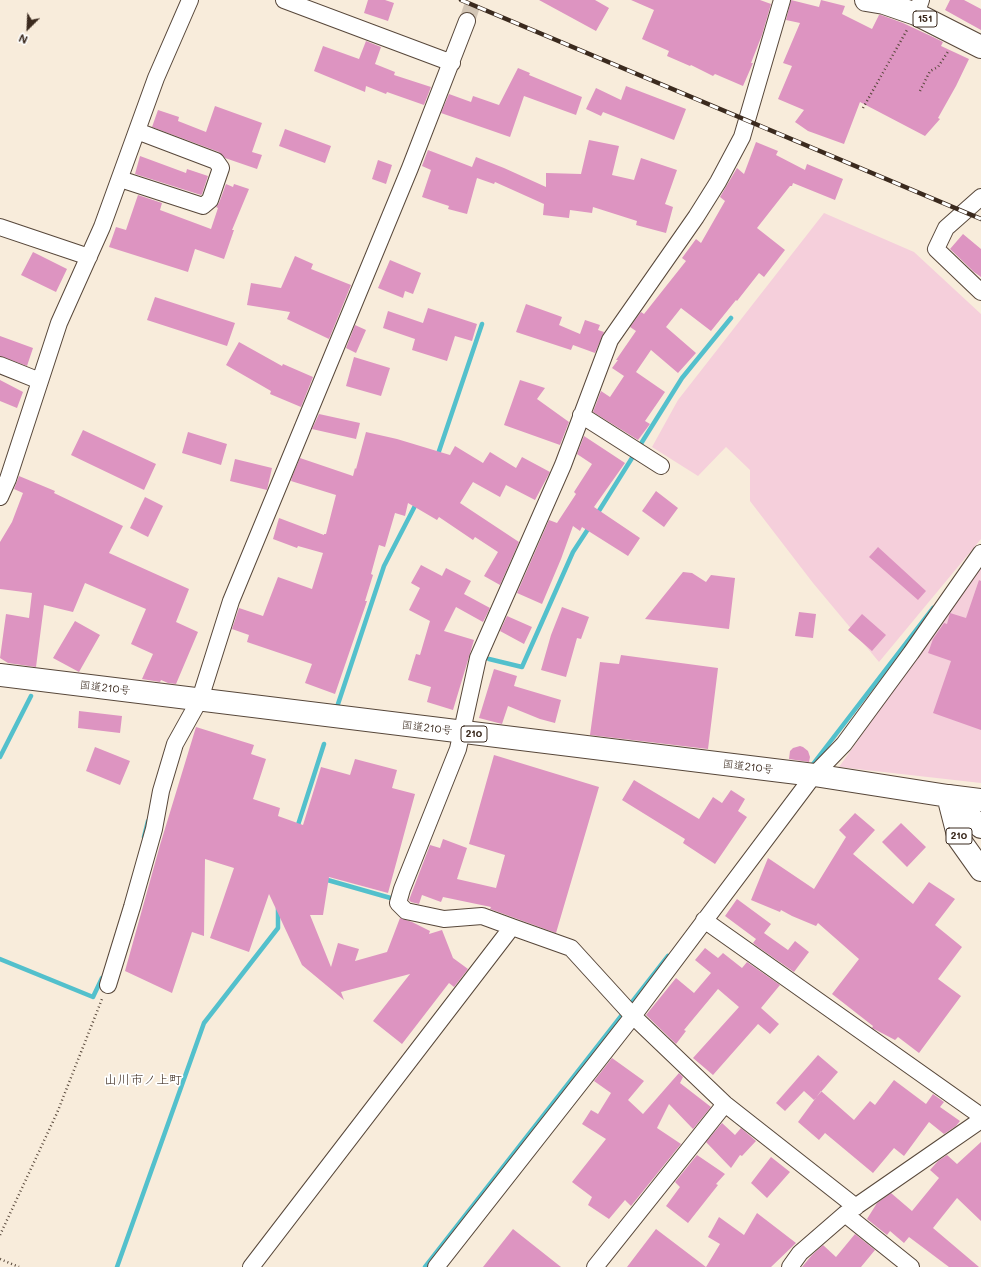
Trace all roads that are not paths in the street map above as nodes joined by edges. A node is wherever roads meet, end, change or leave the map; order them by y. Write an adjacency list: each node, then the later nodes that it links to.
1 (190, 0): 9 (street)
2 (284, 0): 8 (street)
3 (782, 0): 17 (street)
4 (866, 0): 5 (main road, 151)
5 (919, 7): 7 (main road, 151)
6 (467, 21): 8 (street)
7 (981, 48)
8 (452, 63): 22 (street)
9 (137, 131): 10 (street); 10 (street)
10 (120, 179): 13 (street)
11 (981, 197): 14 (street)
12 (0, 227): 13 (street)
13 (89, 257): 16 (street)
14 (981, 292)
15 (0, 365): 16 (street)
16 (40, 381): 19 (street)
17 (581, 415): 18 (street); 23 (street)
18 (661, 466)
19 (0, 497)
20 (981, 553): 24 (street)
21 (0, 675): 22 (main road, 国道210号 / 210)
22 (200, 699): 23 (main road, 国道210号 / 210); 31 (street)
23 (461, 732): 24 (main road, 国道210号 / 210); 30 (street)
24 (814, 775): 25 (main road, 国道210号 / 210); 29 (street)
25 (948, 796): 26 (main road, 国道210号); 27 (main road, 210); 28 (main road, 210)
26 (981, 800)
27 (981, 827)
28 (981, 870)
29 (704, 920): 32 (street); 34 (street)
30 (512, 927): 32 (street); 37 (street)
31 (108, 985)
32 (633, 1016): 33 (street); 38 (street)
33 (725, 1104): 36 (street); 39 (street)
34 (981, 1116)
35 (981, 1120): 36 (street)
36 (851, 1210): 40 (street); 41 (street)
37 (251, 1267)
38 (436, 1267)
39 (595, 1267)
40 (790, 1267)
41 (911, 1267)

